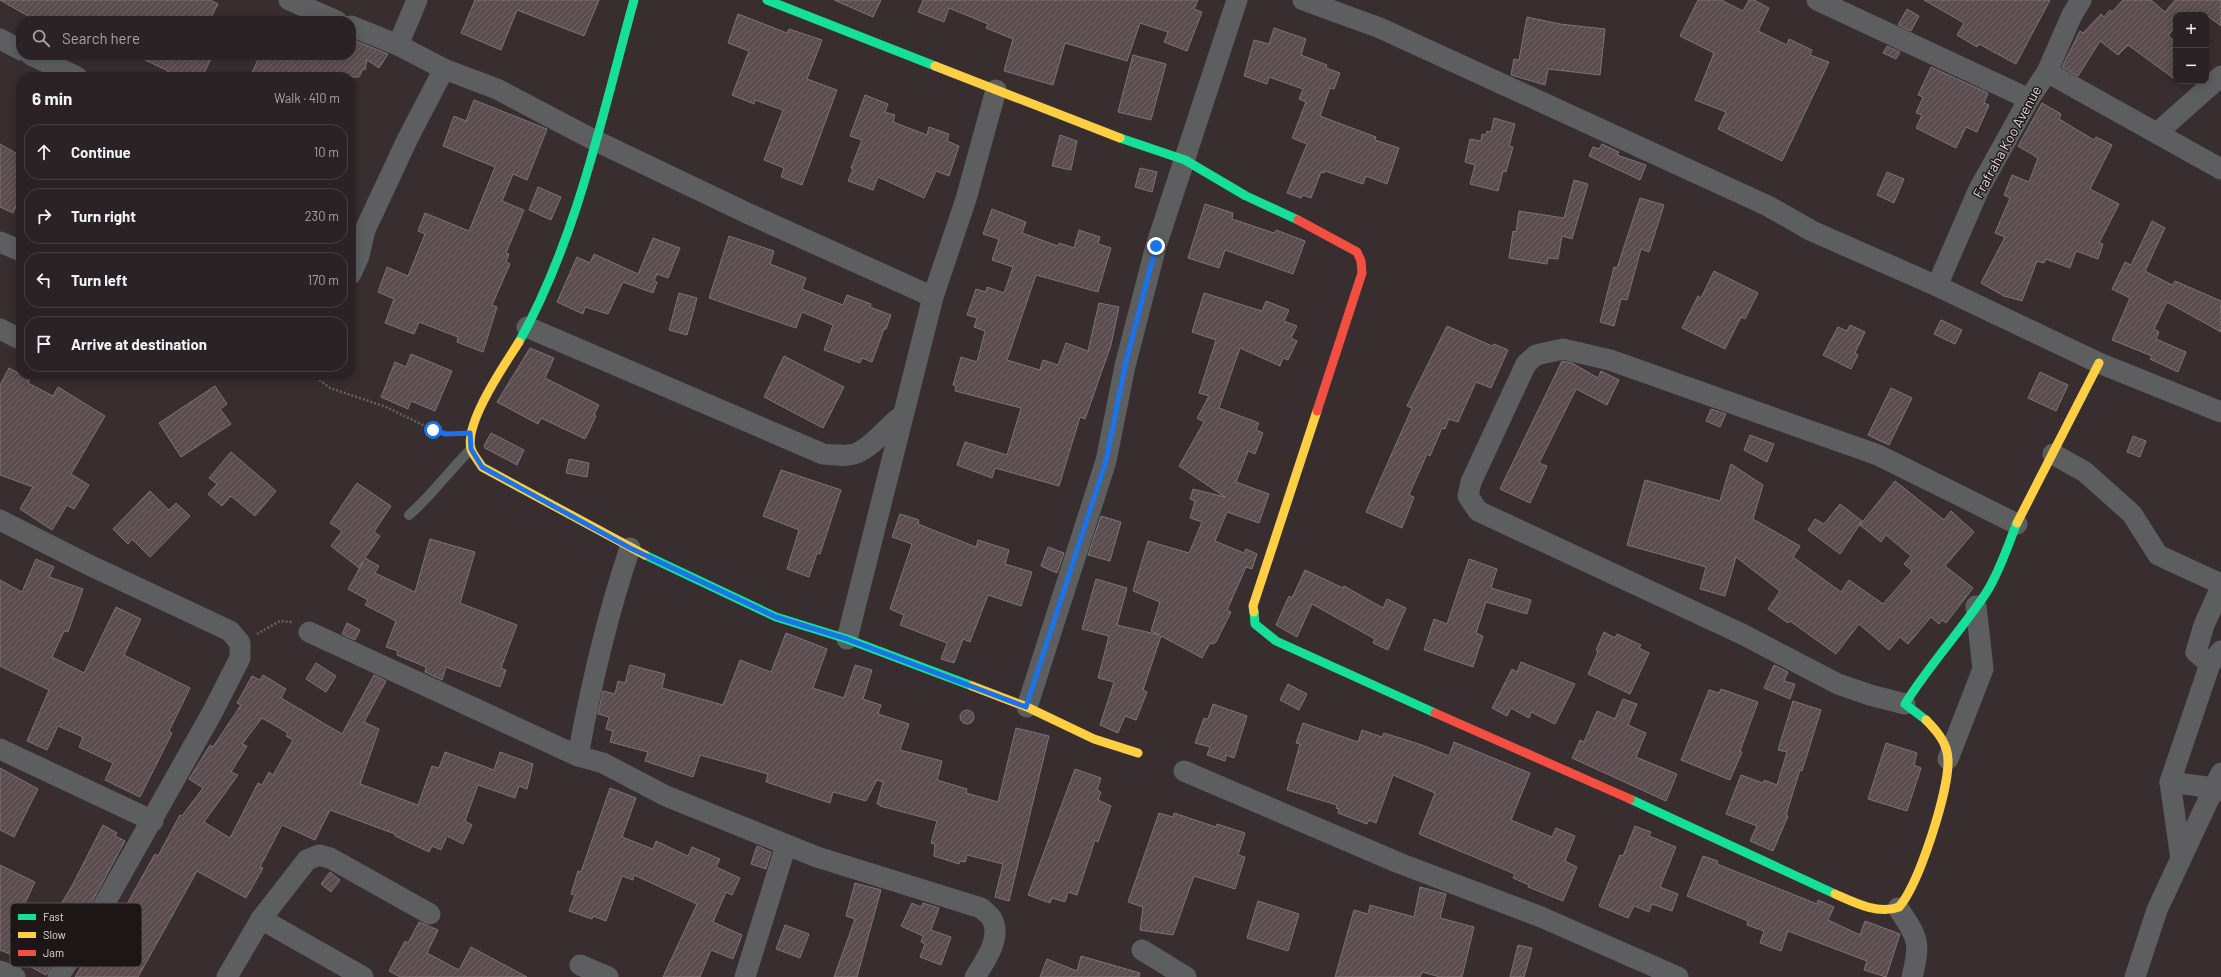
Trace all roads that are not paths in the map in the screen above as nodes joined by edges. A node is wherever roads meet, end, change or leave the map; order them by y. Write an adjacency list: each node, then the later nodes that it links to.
1 (290, 0): 9 (street)
2 (417, 0): 12 (street)
3 (634, 0): 22 (street)
4 (767, 0): 19 (street)
5 (1237, 0): 23 (street)
6 (1303, 0): 29 (street)
7 (1817, 0): 20 (street)
8 (2081, 0): 17 (street, Frafraha Koo Avenue)
9 (326, 16)
10 (356, 28): 12 (street)
11 (0, 39): 13 (street)
12 (398, 44): 15 (street)
13 (16, 47)
14 (41, 60): 16 (street)
15 (444, 69): 22 (street); 25 (street)
16 (67, 72)
17 (2047, 72): 20 (street, Frafraha Koo Avenue); 21 (street)
18 (2221, 76): 21 (street)
19 (996, 90): 23 (street); 30 (street)
20 (2029, 99): 29 (street, Frafraha Koo Avenue)
21 (2157, 133): 24 (street)
22 (594, 140): 30 (street); 31 (street)
23 (1185, 160): 47 (street); 59 (street)
24 (2221, 169)
25 (358, 226): 28 (street)
26 (0, 242): 27 (street)
27 (16, 249)
28 (356, 263)
29 (1937, 286): 32 (street)
30 (933, 297): 34 (street)
31 (527, 327): 34 (street); 35 (street)
32 (2099, 363): 33 (street); 36 (street)
33 (2221, 412)
34 (903, 415): 44 (street)
35 (471, 449): 37 (lane); 40 (street)
36 (2053, 454): 39 (street); 41 (street)
37 (409, 515)
38 (0, 520): 55 (street)
39 (2017, 524): 42 (street); 46 (street)
40 (630, 548): 44 (street); 50 (street)
41 (2221, 585): 45 (street)
42 (1976, 606): 46 (street); 51 (street)
43 (309, 632): 50 (street)
44 (847, 639): 47 (street)
45 (2216, 658): 53 (street)
46 (1905, 704): 51 (street)
47 (1026, 707): 49 (street)
48 (0, 749): 55 (street)
49 (1138, 753)
50 (578, 756): 56 (street)
51 (1948, 759): 59 (street)
52 (1184, 771): 74 (street)
53 (2170, 782): 54 (street); 57 (street)
54 (2219, 784): 57 (street)
55 (153, 821): 58 (street)
56 (786, 845): 71 (street); 72 (street)
57 (2181, 858): 76 (street)
58 (105, 903)
59 (1898, 908): 75 (street)
60 (430, 914): 61 (street)
61 (262, 919): 68 (street); 69 (street)
62 (1142, 950): 73 (street)
63 (580, 965): 70 (street)
64 (64, 967): 67 (street)
65 (0, 971): 66 (street)
66 (15, 977)
67 (58, 977)
68 (227, 977)
69 (363, 977)
70 (608, 977)
71 (745, 977)
72 (976, 977)
73 (1186, 977)
74 (1678, 977)
75 (1912, 977)
76 (2135, 977)

